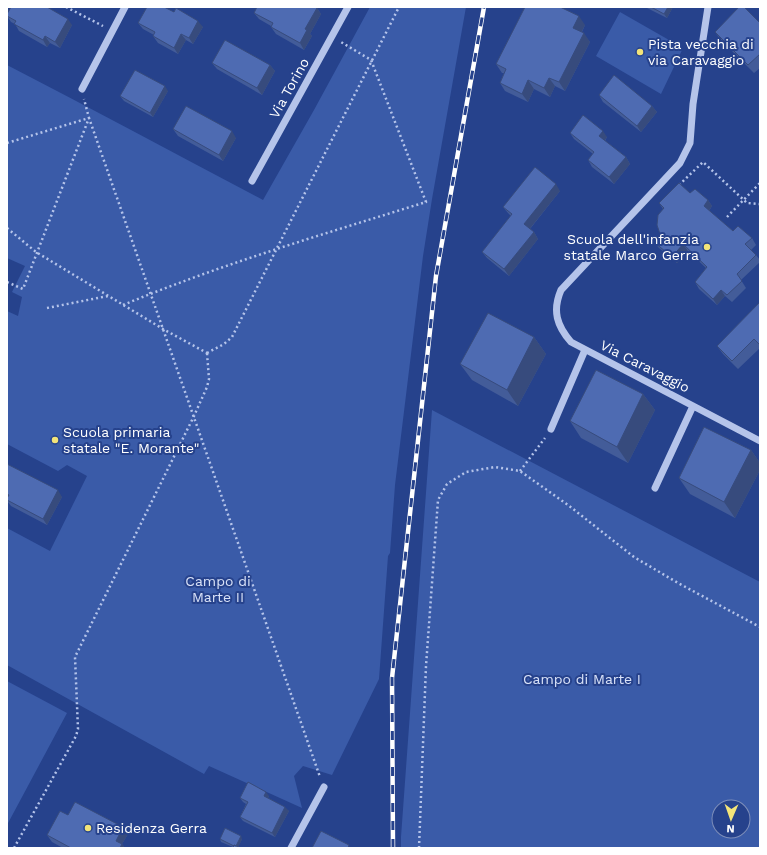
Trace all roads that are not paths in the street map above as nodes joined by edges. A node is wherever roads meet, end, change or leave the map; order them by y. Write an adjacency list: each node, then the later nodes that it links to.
1 (125, 7): 4 (street)
2 (348, 7): 5 (street, Via Torino)
3 (708, 7): 6 (street, Via Caravaggio)
4 (82, 89)
5 (252, 181)
6 (585, 350): 7 (street, Via Caravaggio); 8 (street, Via Caravaggio)
7 (694, 406): 9 (street, Via Caravaggio); 10 (street, Via Caravaggio)
8 (551, 429)
9 (760, 441)
10 (655, 488)
11 (324, 787): 12 (street)
12 (291, 848)

